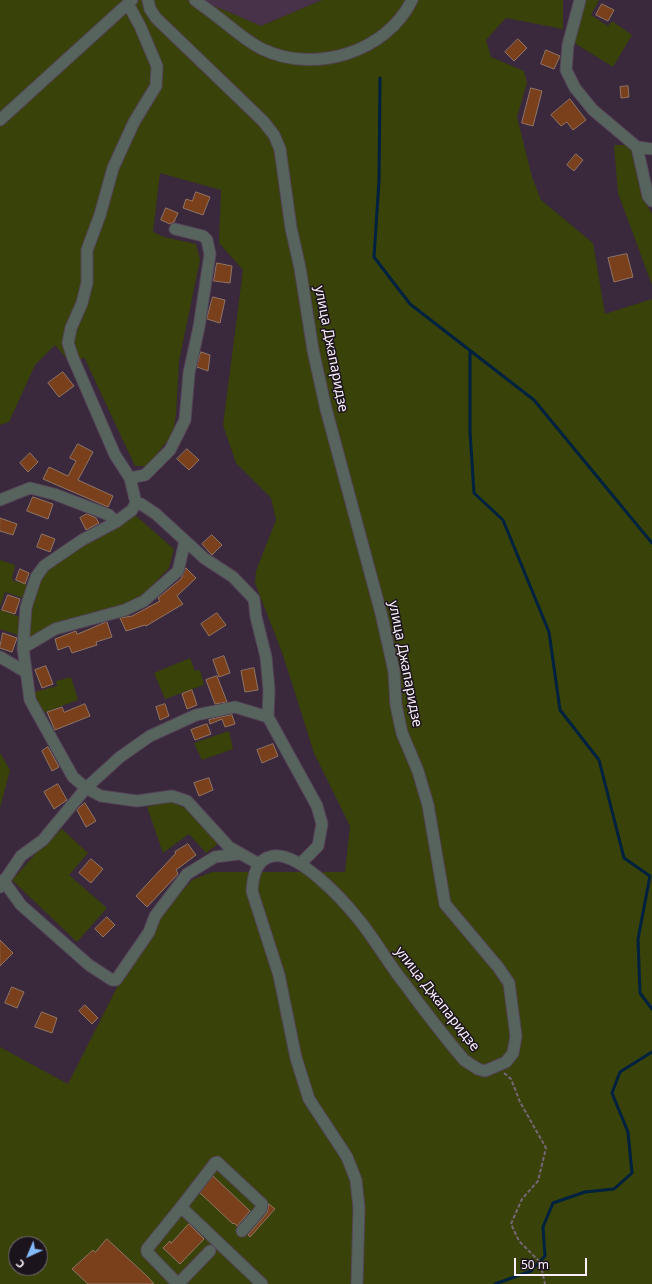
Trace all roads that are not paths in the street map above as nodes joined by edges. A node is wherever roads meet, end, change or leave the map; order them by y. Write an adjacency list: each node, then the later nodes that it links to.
1 (148, 0): 22 (street, улица Джапаридзе)
2 (197, 0): 3 (street)
3 (412, 0)
4 (580, 0): 7 (street)
5 (130, 2): 6 (street); 11 (street)
6 (0, 120)
7 (637, 147): 8 (street); 9 (street)
8 (652, 149)
9 (652, 201)
10 (175, 229): 11 (street)
11 (130, 478): 13 (street)
12 (0, 500): 14 (street)
13 (136, 503): 14 (street); 15 (street)
14 (116, 522): 16 (street)
15 (185, 541): 16 (street); 19 (street)
16 (23, 648): 18 (street)
17 (0, 657): 18 (street)
18 (26, 672): 20 (street)
19 (268, 717): 20 (street); 22 (street)
20 (86, 788): 21 (street); 24 (street)
21 (238, 854): 23 (street); 24 (street)
22 (301, 863): 23 (street, улица Джапаридзе)
23 (258, 864): 30 (street)
24 (2, 884)
25 (181, 1207): 26 (street); 28 (street); 29 (street)
26 (242, 1231)
27 (210, 1251): 28 (street)
28 (178, 1284)
29 (262, 1284)
30 (357, 1284)

